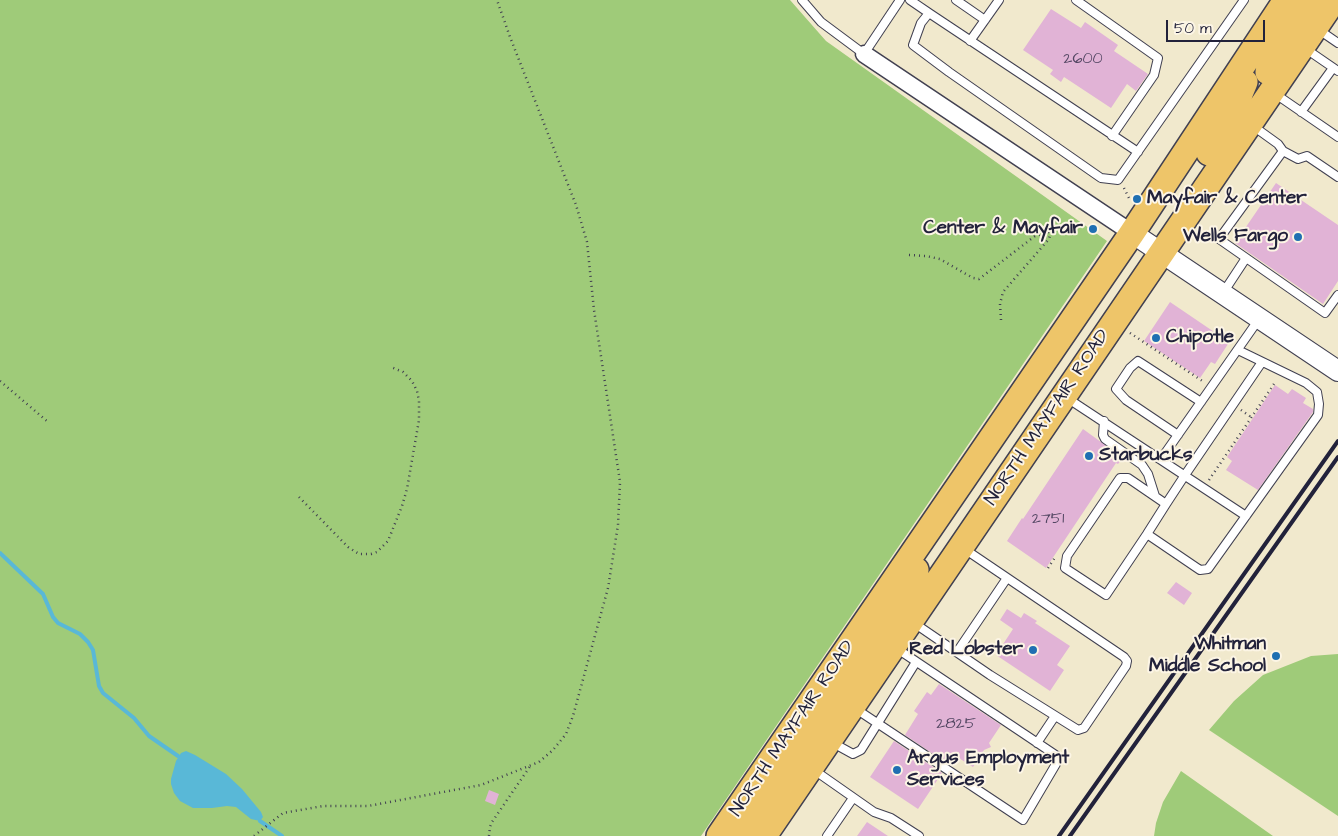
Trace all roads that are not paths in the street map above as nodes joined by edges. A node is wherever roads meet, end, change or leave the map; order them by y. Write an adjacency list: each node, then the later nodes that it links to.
1 (802, 0): 17 (lane)
2 (900, 0): 17 (lane)
3 (910, 0): 11 (lane)
4 (956, 0): 12 (lane)
5 (998, 0): 12 (lane)
6 (1076, 0): 22 (lane)
7 (1244, 0): 26 (lane)
8 (1286, 0): 13 (main road, NORTH MAYFAIR ROAD)
9 (1312, 0): 24 (main road)
10 (1334, 0): 14 (main road, NORTH MAYFAIR ROAD)
11 (929, 13): 15 (lane); 26 (lane)
12 (985, 20): 15 (lane)
13 (1269, 26): 28 (main road, NORTH MAYFAIR ROAD); 29 (main road)
14 (1308, 37): 16 (lane); 18 (lane); 19 (main road, NORTH MAYFAIR ROAD)
15 (970, 41): 22 (lane)
16 (1338, 43)
17 (864, 54): 28 (street)
18 (1335, 69): 20 (lane)
19 (1269, 89): 20 (lane); 21 (main road, NORTH MAYFAIR ROAD)
20 (1301, 112): 23 (lane)
21 (1249, 123): 24 (main road, NORTH MAYFAIR ROAD); 25 (lane)
22 (1112, 136): 26 (lane)
23 (1338, 137)
24 (1234, 145): 29 (main road, NORTH MAYFAIR ROAD)
25 (1283, 151): 27 (lane); 30 (lane)
26 (1138, 152)
27 (1338, 177)
28 (1132, 233): 29 (street); 45 (main road, NORTH MAYFAIR ROAD); 50 (main road)
29 (1160, 253): 31 (street); 37 (main road, NORTH MAYFAIR ROAD)
30 (1246, 258): 31 (lane); 32 (lane)
31 (1222, 294): 33 (street)
32 (1338, 295)
33 (1259, 319): 34 (lane); 36 (street)
34 (1238, 350): 35 (lane); 38 (lane)
35 (1262, 362): 42 (lane); 46 (lane)
36 (1338, 371)
37 (1063, 395): 39 (lane); 48 (main road, NORTH MAYFAIR ROAD)
38 (1201, 402): 40 (lane); 40 (lane)
39 (1104, 421): 41 (lane); 43 (lane)
40 (1178, 435): 41 (lane)
41 (1162, 459): 42 (lane)
42 (1184, 475): 44 (lane); 46 (lane)
43 (1155, 496): 44 (lane); 47 (lane)
44 (1166, 504): 47 (lane)
45 (941, 512): 54 (main road, NORTH MAYFAIR ROAD); 55 (main road)
46 (1246, 516): 47 (lane)
47 (1146, 534)
48 (960, 547): 49 (lane); 50 (main road, NORTH MAYFAIR ROAD)
49 (1007, 578): 52 (lane); 56 (lane)
50 (910, 621): 51 (main road, NORTH MAYFAIR ROAD); 52 (lane)
51 (893, 646): 53 (lane); 55 (main road, NORTH MAYFAIR ROAD)
52 (957, 652): 56 (lane)
53 (916, 662): 57 (lane); 59 (lane)
54 (822, 686): 62 (main road, NORTH MAYFAIR ROAD); 63 (main road)
55 (852, 706): 57 (lane); 58 (main road, NORTH MAYFAIR ROAD)
56 (1055, 716): 59 (lane)
57 (879, 723): 58 (lane); 59 (lane)
58 (828, 741): 60 (main road, NORTH MAYFAIR ROAD)
59 (1037, 743)
60 (810, 767): 61 (lane); 64 (main road, NORTH MAYFAIR ROAD)
61 (853, 798): 65 (lane); 66 (lane)
62 (719, 836)
63 (744, 836)
64 (764, 836)
65 (826, 836)
66 (919, 836)

